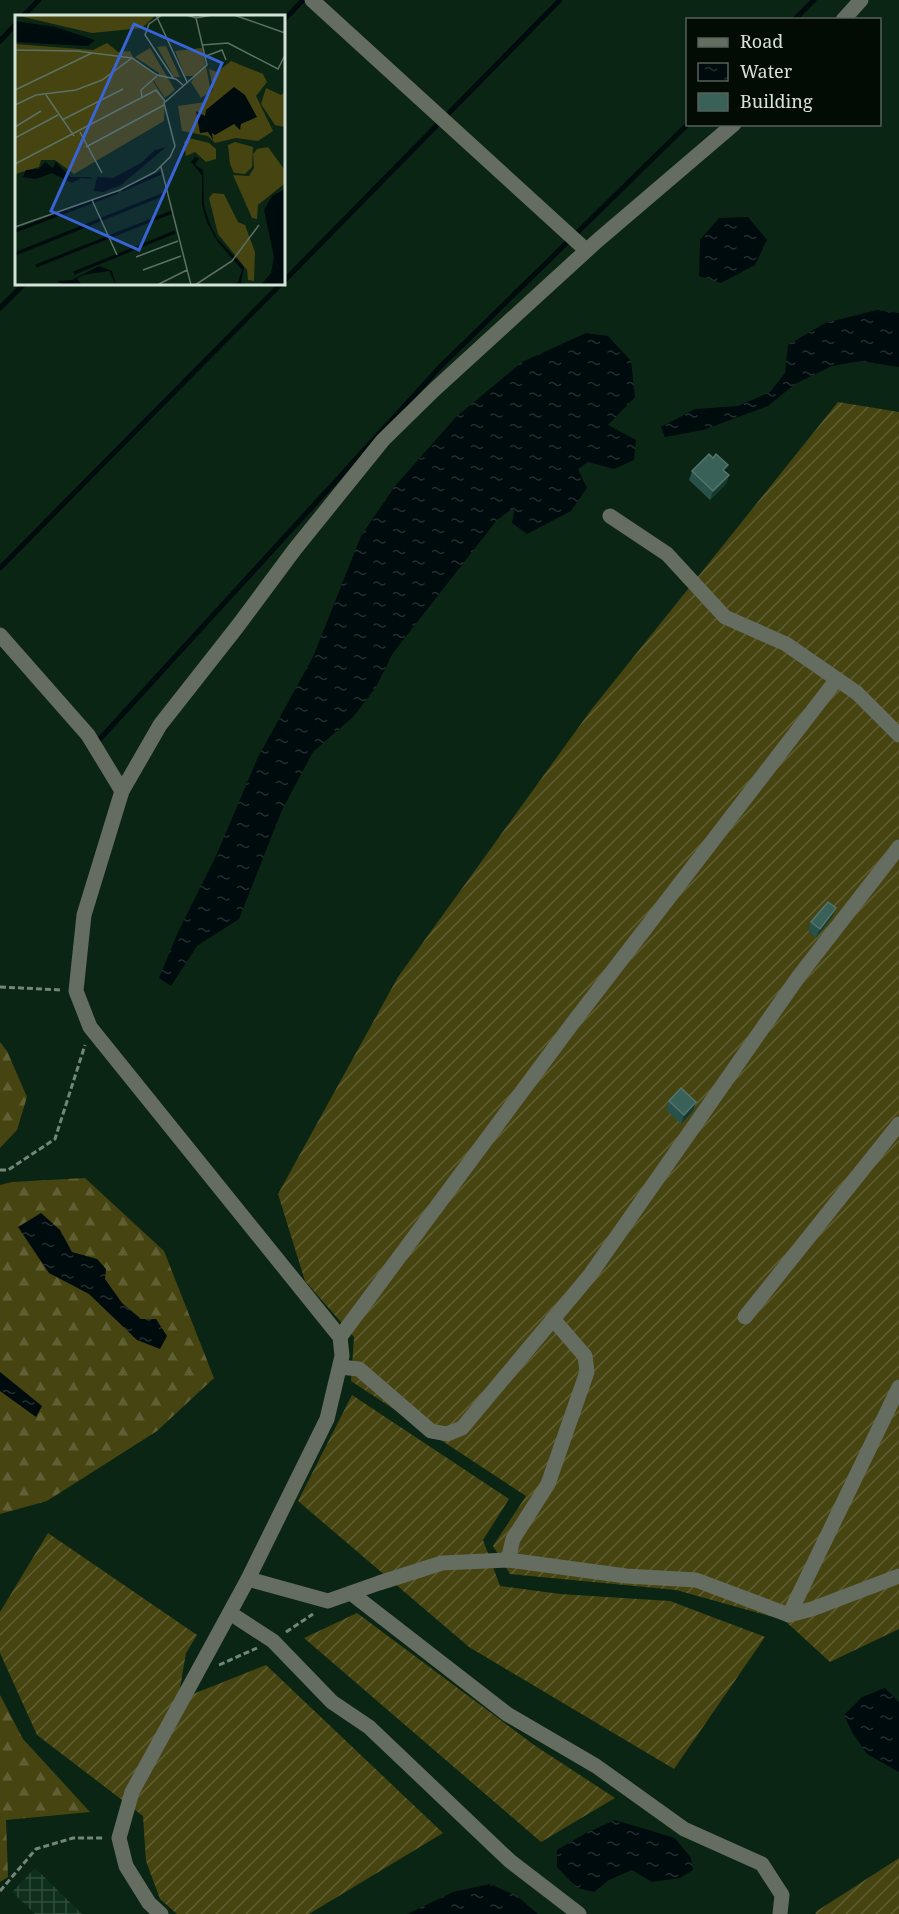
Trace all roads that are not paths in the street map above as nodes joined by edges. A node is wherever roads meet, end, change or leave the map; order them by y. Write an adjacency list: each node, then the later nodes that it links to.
1 (312, 0): 5 (street)
2 (861, 0): 3 (street)
3 (845, 18)
4 (732, 126): 5 (street)
5 (586, 250): 10 (street)
6 (610, 516): 8 (street)
7 (0, 635): 10 (street)
8 (837, 679): 9 (street); 15 (street)
9 (899, 735)
10 (122, 791): 15 (street)
11 (899, 847): 14 (street)
12 (899, 1124): 13 (street)
13 (745, 1317)
14 (553, 1320): 16 (street); 18 (street)
15 (339, 1337): 16 (street)
16 (340, 1367): 20 (street)
17 (899, 1387): 23 (street)
18 (507, 1560): 21 (street); 23 (street)
19 (899, 1576): 23 (street)
20 (248, 1579): 21 (street); 22 (street)
21 (351, 1593): 26 (street)
22 (230, 1613): 24 (street); 25 (street)
23 (789, 1615)
24 (161, 1914)
25 (579, 1914)
26 (780, 1914)

